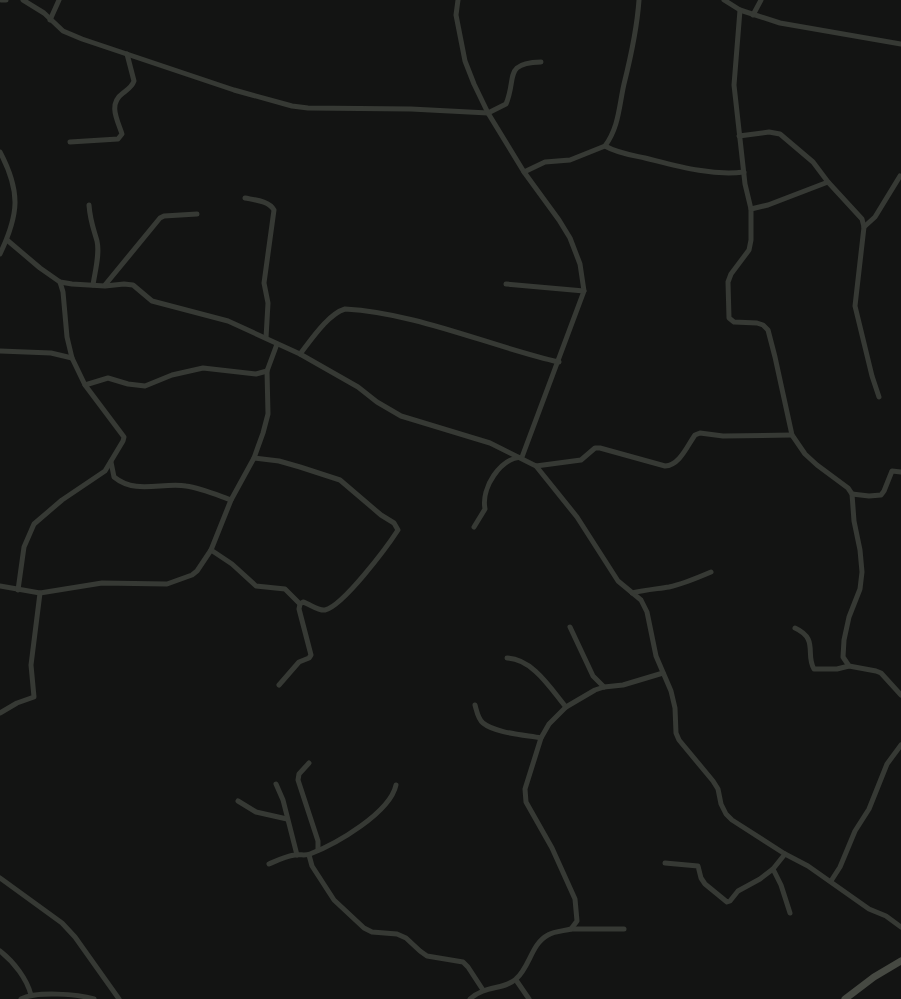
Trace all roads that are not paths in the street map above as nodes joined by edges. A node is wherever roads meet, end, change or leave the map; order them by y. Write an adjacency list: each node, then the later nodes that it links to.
1 (1, 0): 2 (street)
2 (6, 0)
3 (23, 0): 11 (street)
4 (59, 0): 11 (street)
5 (458, 0): 15 (street)
6 (638, 0): 18 (street)
7 (724, 0): 9 (street)
8 (761, 0): 10 (street)
9 (740, 10): 10 (street); 16 (street)
10 (753, 15): 12 (street)
11 (50, 20): 13 (street)
12 (901, 44)
13 (127, 54): 15 (street); 17 (street)
14 (541, 62): 15 (street)
15 (488, 113): 20 (street)
16 (739, 136): 21 (street); 23 (street)
17 (70, 142)
18 (605, 146): 20 (street); 21 (street)
19 (0, 152): 29 (street)
20 (524, 172): 35 (street)
21 (744, 172): 26 (street)
22 (900, 176): 28 (street)
23 (828, 182): 26 (street); 28 (street)
24 (245, 198): 36 (street)
25 (90, 205): 33 (street)
26 (751, 210): 45 (street)
27 (197, 214): 34 (street)
28 (864, 227): 44 (street)
29 (7, 240): 30 (street); 31 (street)
30 (0, 254)
31 (60, 282): 33 (street); 40 (street)
32 (506, 284): 35 (street)
33 (93, 285): 34 (street)
34 (105, 286): 36 (street)
35 (584, 291): 41 (street)
36 (266, 338): 37 (street)
37 (276, 344): 39 (street); 42 (street)
38 (0, 351): 40 (street)
39 (300, 354): 41 (street); 47 (street)
40 (72, 358): 43 (street)
41 (559, 362): 47 (street)
42 (267, 371): 43 (street); 46 (street)
43 (85, 385): 48 (street)
44 (879, 397)
45 (792, 435): 49 (street); 51 (street)
46 (254, 458): 52 (street); 60 (street)
47 (522, 458): 49 (street); 53 (street)
48 (110, 460): 52 (street); 57 (street)
49 (536, 466): 59 (street)
50 (901, 472): 51 (street)
51 (852, 494): 64 (street)
52 (231, 500): 54 (street)
53 (474, 527)
54 (211, 550): 58 (street); 60 (street)
55 (711, 572): 59 (street)
56 (0, 586): 57 (street)
57 (18, 590): 58 (street)
58 (40, 593): 71 (street)
59 (632, 593): 65 (street)
60 (300, 604): 66 (street)
61 (570, 627): 67 (street)
62 (795, 628): 64 (street)
63 (507, 658): 70 (street)
64 (848, 666): 68 (street)
65 (663, 673): 67 (street); 80 (street)
66 (279, 685)
67 (604, 687): 70 (street)
68 (901, 695)
69 (475, 705): 72 (street)
70 (566, 707): 72 (street)
71 (0, 713)
72 (541, 738): 90 (street)
73 (901, 745): 87 (street)
74 (309, 763): 79 (street)
75 (276, 784): 78 (street)
76 (396, 785): 79 (street)
77 (238, 801): 78 (street)
78 (288, 819): 81 (street)
79 (318, 850): 82 (street)
80 (785, 854): 85 (street); 87 (street)
81 (296, 855): 82 (street); 84 (street)
82 (309, 855): 95 (street)
83 (665, 863): 85 (street)
84 (269, 864)
85 (773, 869): 88 (street)
86 (0, 878): 99 (street)
87 (831, 881): 89 (street)
88 (790, 914)
89 (901, 927)
90 (571, 929): 91 (street); 94 (street)
91 (624, 929)
92 (0, 952): 96 (street)
93 (901, 961): 102 (street)
94 (516, 980): 95 (street); 101 (street)
95 (483, 990): 100 (street)
96 (31, 995): 97 (street); 98 (street)
97 (21, 999)
98 (94, 999)
99 (119, 999)
100 (470, 999)
101 (529, 999)
102 (845, 999)

